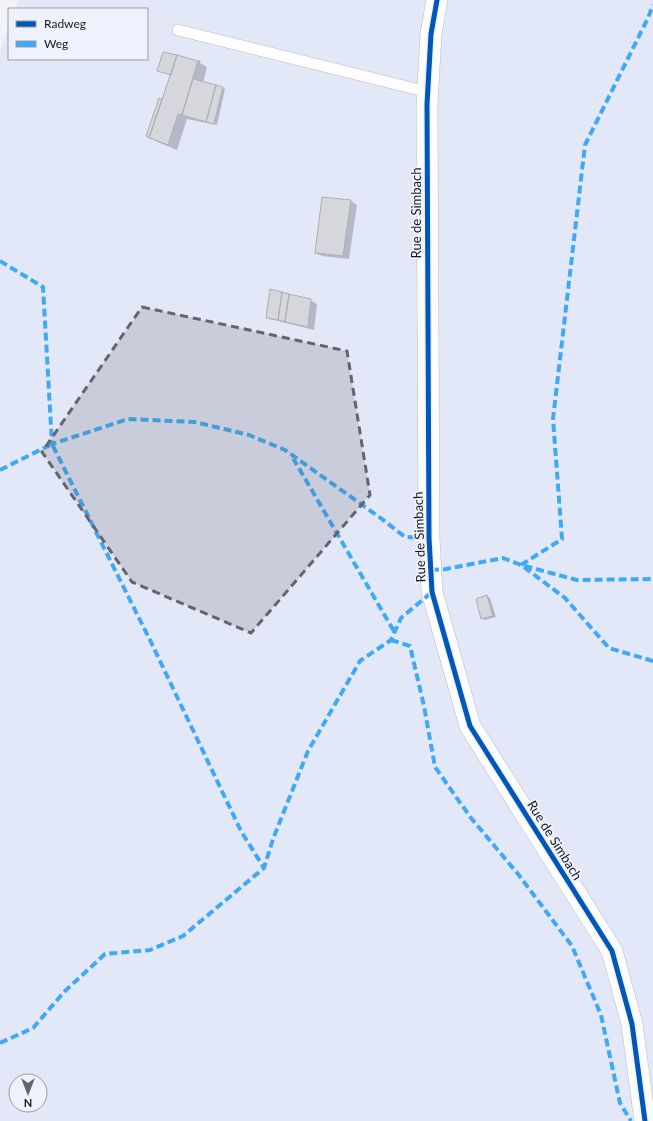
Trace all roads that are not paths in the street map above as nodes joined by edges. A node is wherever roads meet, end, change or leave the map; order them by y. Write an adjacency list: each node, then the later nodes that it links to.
1 (437, 0): 3 (street, Rue de Simbach)
2 (178, 30): 3 (lane)
3 (428, 92): 4 (street, Rue de Simbach)
4 (645, 1121)

